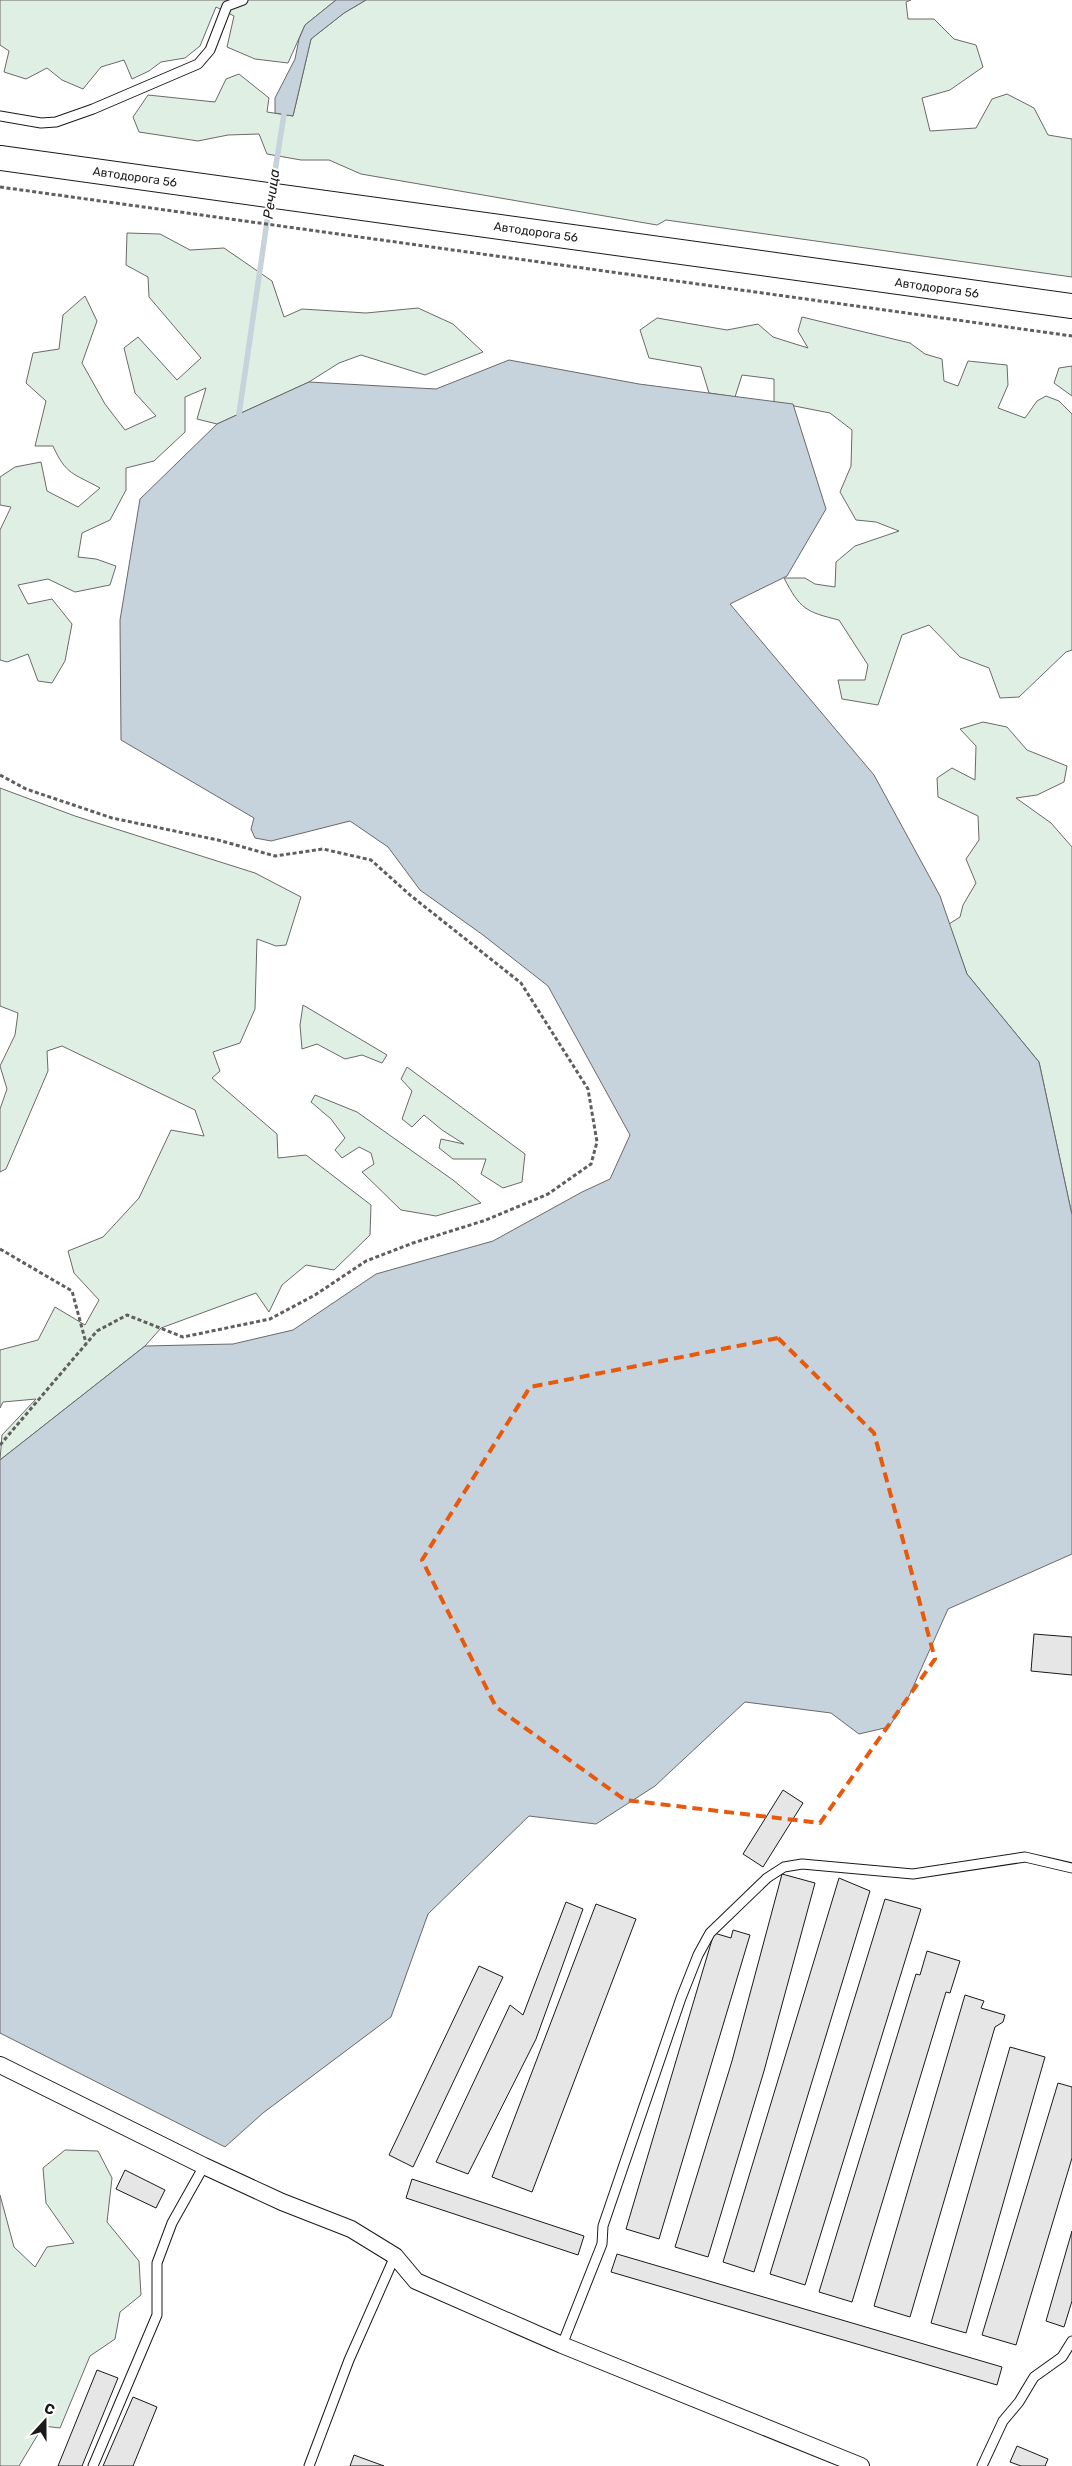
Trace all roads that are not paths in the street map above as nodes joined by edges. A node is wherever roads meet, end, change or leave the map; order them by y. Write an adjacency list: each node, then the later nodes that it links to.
1 (243, 0): 2 (lane)
2 (226, 3): 3 (lane)
3 (0, 116)
4 (0, 158): 5 (street, Автодорога 56)
5 (1072, 306)
6 (1072, 1868): 11 (lane)
7 (0, 2066): 8 (street)
8 (204, 2166): 9 (street); 12 (lane)
9 (395, 2256): 11 (street); 13 (lane)
10 (1072, 2341): 15 (lane)
11 (562, 2345): 14 (street)
12 (93, 2466)
13 (308, 2466)
14 (861, 2466)
15 (982, 2466)

